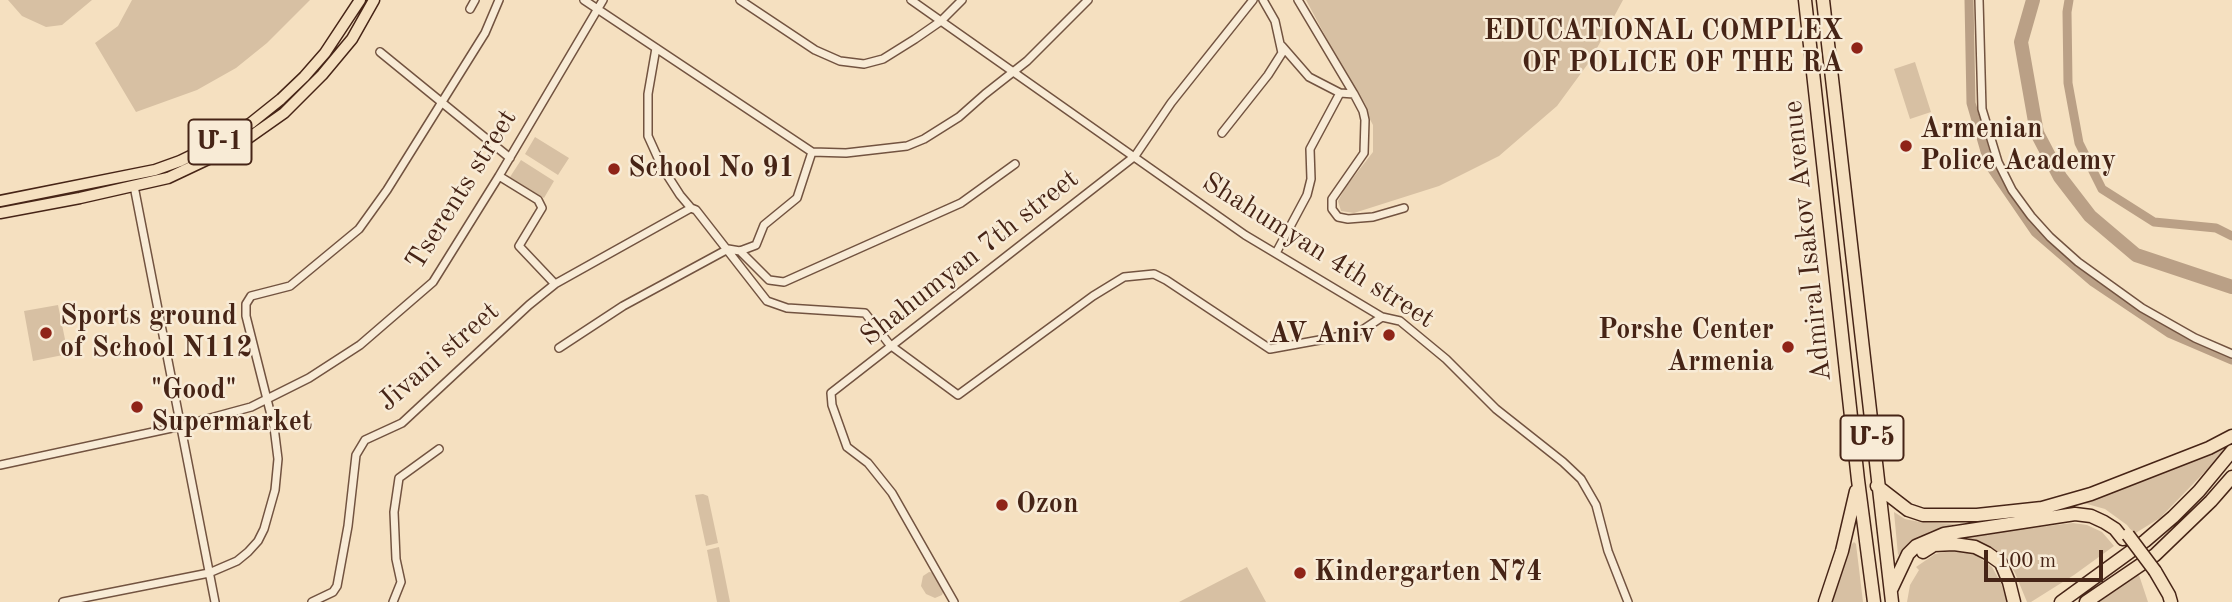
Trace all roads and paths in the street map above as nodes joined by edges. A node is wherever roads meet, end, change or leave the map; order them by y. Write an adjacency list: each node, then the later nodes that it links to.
1 (360, 0): 34 (main road, Մ-1)
2 (374, 0): 33 (main road, Մ-1)
3 (475, 0): 17 (street)
4 (499, 0): 26 (street)
5 (584, 0): 18 (street)
6 (603, 0): 18 (street, Tserents street)
7 (740, 0): 19 (street)
8 (911, 0): 19 (street, Shahumyan 4th street)
9 (962, 0): 19 (street)
10 (1088, 0): 23 (street)
11 (1253, 0): 29 (street, Shahumyan 7th street)
12 (1263, 0): 20 (street)
13 (1298, 0): 25 (street)
14 (1805, 0): 53 (highway, Admiral Isakov Avenue / Մ-5)
15 (1824, 0): 54 (highway, Admiral Isakov Avenue / Մ-5)
16 (1979, 0): 45 (street)
17 (470, 9)
18 (597, 9): 21 (street); 30 (street, Tserents street)
19 (941, 21): 23 (street, Shahumyan 4th street)
20 (1281, 45): 24 (street); 27 (street)
21 (656, 48): 28 (street); 35 (street)
22 (380, 52): 26 (street)
23 (1013, 71): 28 (street); 29 (street, Shahumyan 4th street)
24 (1340, 93): 25 (street); 40 (street)
25 (1354, 94): 36 (street)
26 (441, 102): 30 (street); 46 (street)
27 (1223, 133)
28 (812, 152): 39 (street)
29 (1135, 156): 40 (street, Shahumyan 4th street); 43 (street, Shahumyan 7th street)
30 (510, 158): 32 (street, Tserents street)
31 (1015, 163): 39 (street)
32 (499, 176): 41 (street); 46 (street, Tserents street)
33 (134, 187): 37 (main road, Մ-1); 47 (street)
34 (0, 201)
35 (691, 208): 38 (street); 41 (street, Jivani street)
36 (1404, 208)
37 (0, 212)
38 (728, 249): 39 (street); 43 (street); 44 (street)
39 (740, 251)
40 (1276, 253): 42 (street, Shahumyan 4th street)
41 (555, 284): 63 (street, Jivani street)
42 (1382, 317): 43 (street); 66 (street, Shahumyan 4th street)
43 (890, 345): 65 (street, Shahumyan 7th street)
44 (558, 348)
45 (2232, 354)
46 (267, 400): 47 (street, Tserents street); 57 (street)
47 (181, 426): 51 (street, Tserents street); 57 (street)
48 (2232, 436): 55 (highway)
49 (439, 449): 64 (street)
50 (2232, 452): 70 (highway)
51 (0, 465)
52 (2232, 477): 60 (highway)
53 (1858, 480): 67 (highway); 68 (highway, Admiral Isakov Avenue / Մ-5)
54 (1877, 486): 55 (highway); 59 (highway, Admiral Isakov Avenue / Մ-5)
55 (2055, 505): 56 (highway)
56 (2125, 537): 58 (highway, bridge); 59 (highway)
57 (209, 573): 61 (street); 62 (street)
58 (2152, 573): 71 (highway); 72 (highway)
59 (1891, 598): 69 (highway)
60 (2089, 601)
61 (63, 602)
62 (215, 602)
63 (312, 602)
64 (393, 602)
65 (954, 602)
66 (1628, 602)
67 (1825, 602)
68 (1874, 602)
69 (2014, 602)
70 (2061, 602)
71 (2165, 602)
72 (2171, 602)

